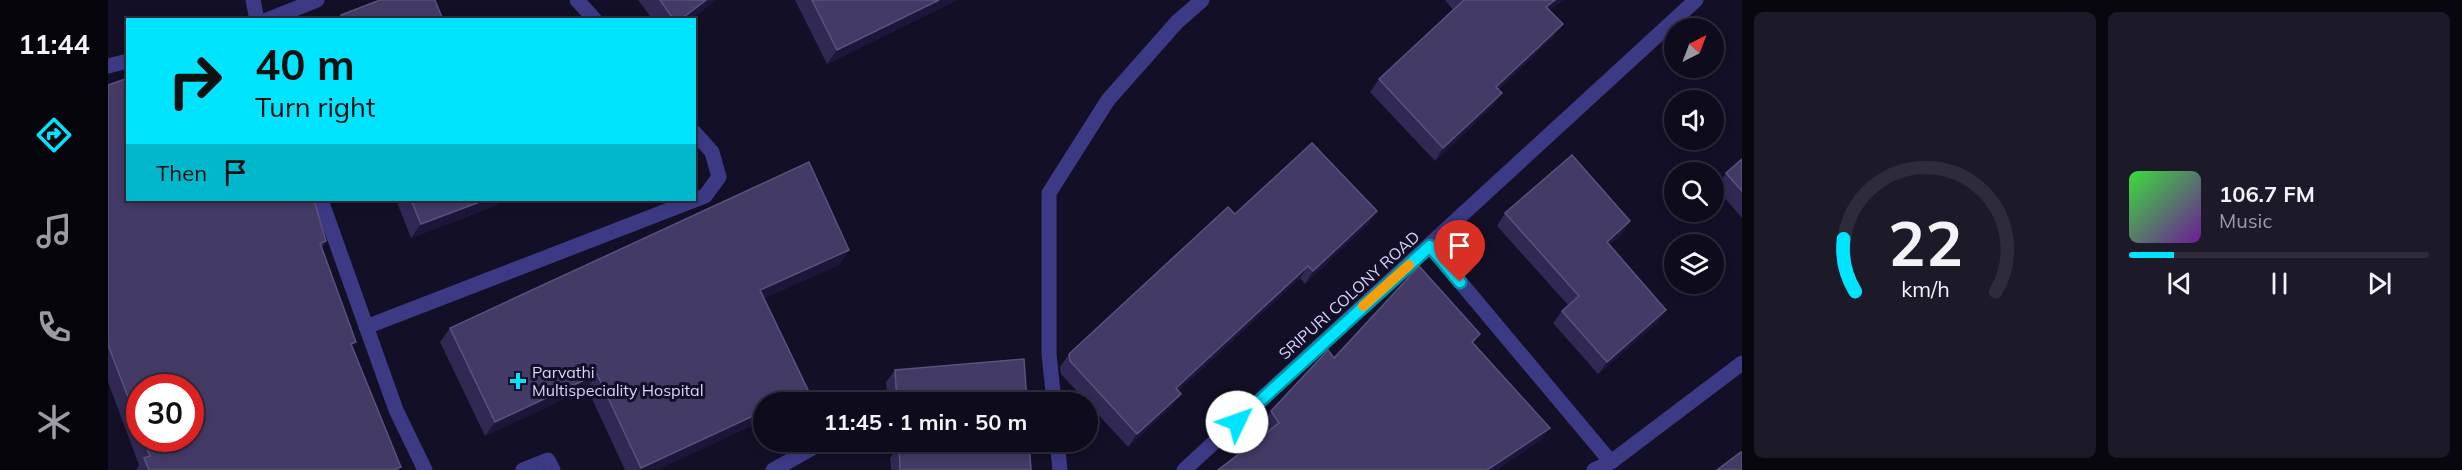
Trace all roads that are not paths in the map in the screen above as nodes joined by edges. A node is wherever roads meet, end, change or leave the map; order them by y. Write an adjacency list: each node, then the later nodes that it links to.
1 (253, 0): 6 (street)
2 (317, 0): 7 (street)
3 (577, 0): 8 (street)
4 (1202, 0): 18 (street)
5 (1694, 1): 15 (street, SRIPURI COLONY ROAD)
6 (257, 18)
7 (272, 18)
8 (592, 18)
9 (126, 62): 10 (street)
10 (108, 66)
11 (696, 134): 12 (street)
12 (696, 199)
13 (321, 201): 16 (street)
14 (692, 201): 16 (street)
15 (1430, 246): 21 (street); 27 (street, SRIPURI COLONY ROAD)
16 (366, 327): 22 (street)
17 (1742, 363): 21 (street)
18 (1052, 392)
19 (805, 452): 25 (street)
20 (1058, 452): 26 (street)
21 (1611, 462): 28 (street)
22 (425, 470)
23 (524, 470): 24 (street)
24 (553, 470)
25 (773, 470)
26 (1060, 470)
27 (1184, 470)
28 (1594, 470)

